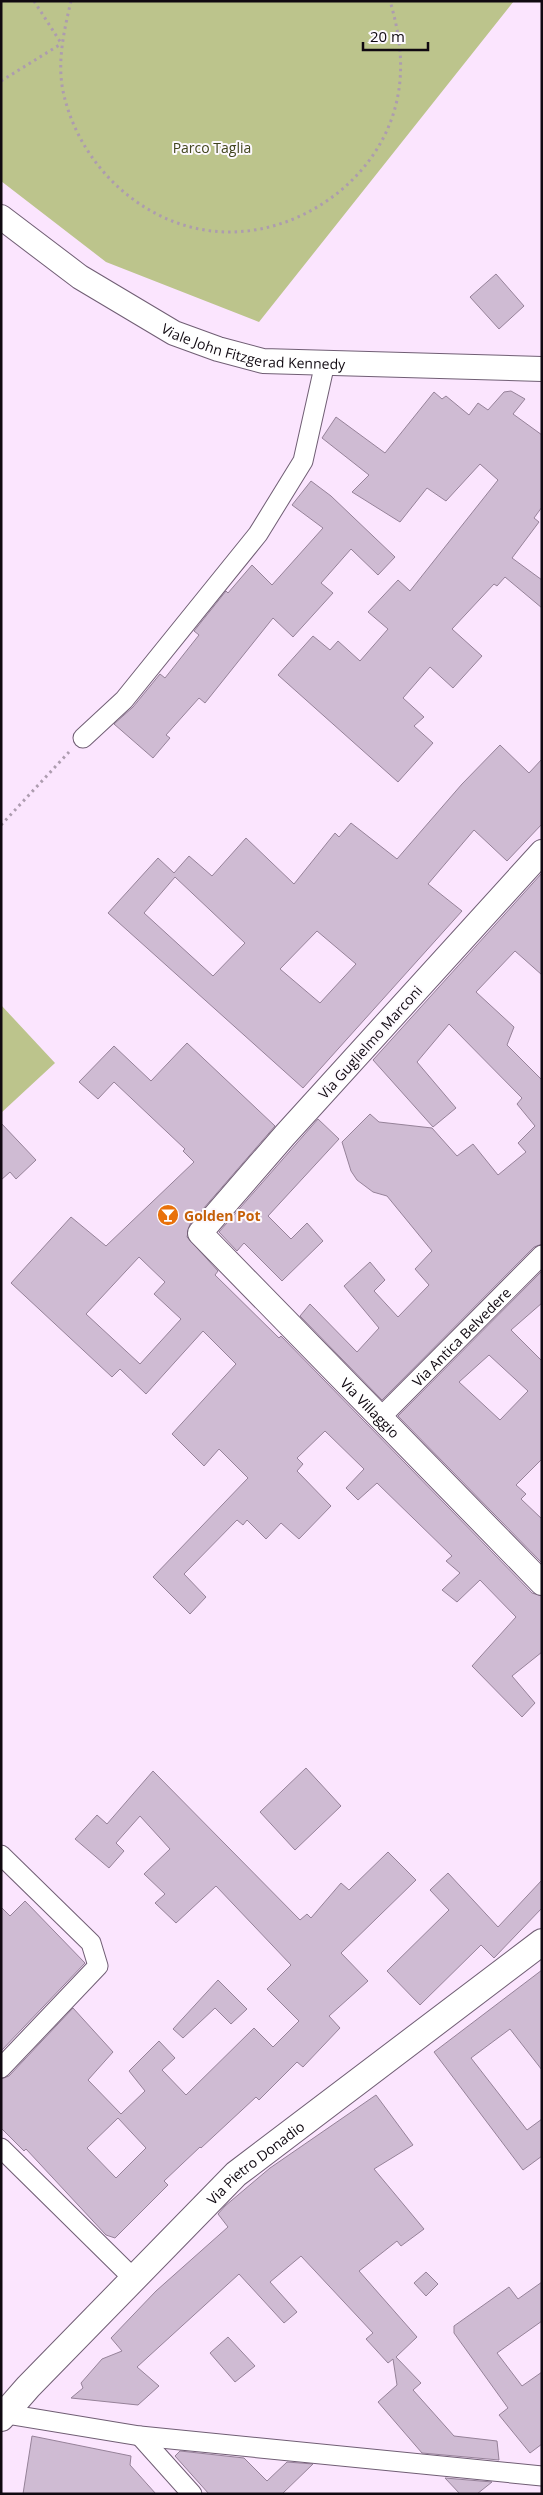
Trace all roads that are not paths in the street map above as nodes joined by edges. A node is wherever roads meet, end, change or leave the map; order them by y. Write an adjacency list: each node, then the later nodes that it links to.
1 (1, 217): 2 (street, Viale John Fitzgerad Kennedy)
2 (325, 363): 3 (street, Viale John Fitzgerad Kennedy); 4 (street)
3 (542, 369)
4 (83, 738)
5 (542, 852): 6 (street, Via Guglielmo Marconi)
6 (200, 1233): 8 (street, Via Villaggio)
7 (542, 1255): 8 (street, Via Antica Belvedere)
8 (380, 1418): 9 (street, Via Villaggio)
9 (542, 1584)
10 (1, 1855): 12 (street)
11 (542, 1942): 14 (main road, Via Pietro Donadio)
12 (1, 2068)
13 (1, 2148): 14 (street)
14 (134, 2279): 15 (main road, Via Pietro Donadio)
15 (3, 2415): 16 (street)
16 (140, 2436): 17 (street); 18 (street)
17 (542, 2476)
18 (192, 2494)

